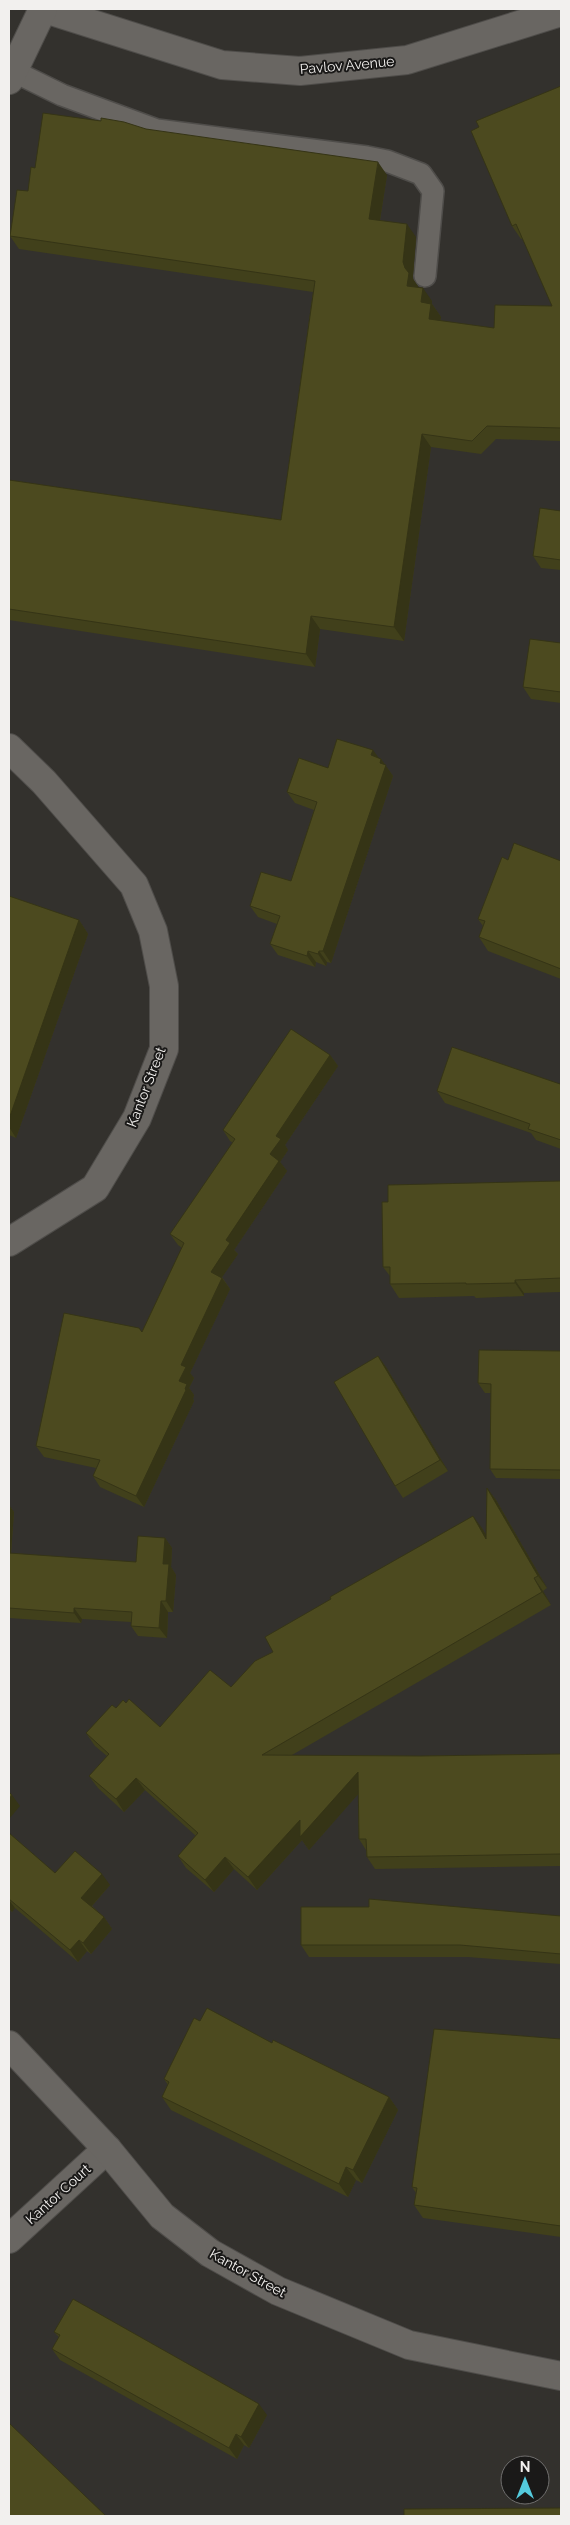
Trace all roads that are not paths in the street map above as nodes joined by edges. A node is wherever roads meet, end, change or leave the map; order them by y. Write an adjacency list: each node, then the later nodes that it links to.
1 (44, 9): 2 (street, Pavlov Avenue); 3 (street)
2 (561, 12)
3 (11, 76): 4 (lane)
4 (425, 276)
5 (9, 748): 6 (street, Kantor Street)
6 (9, 1242)
7 (9, 2045): 8 (street, Kantor Street)
8 (107, 2149): 9 (street, Kantor Court); 10 (street, Kantor Street)
9 (9, 2239)
10 (561, 2376)

